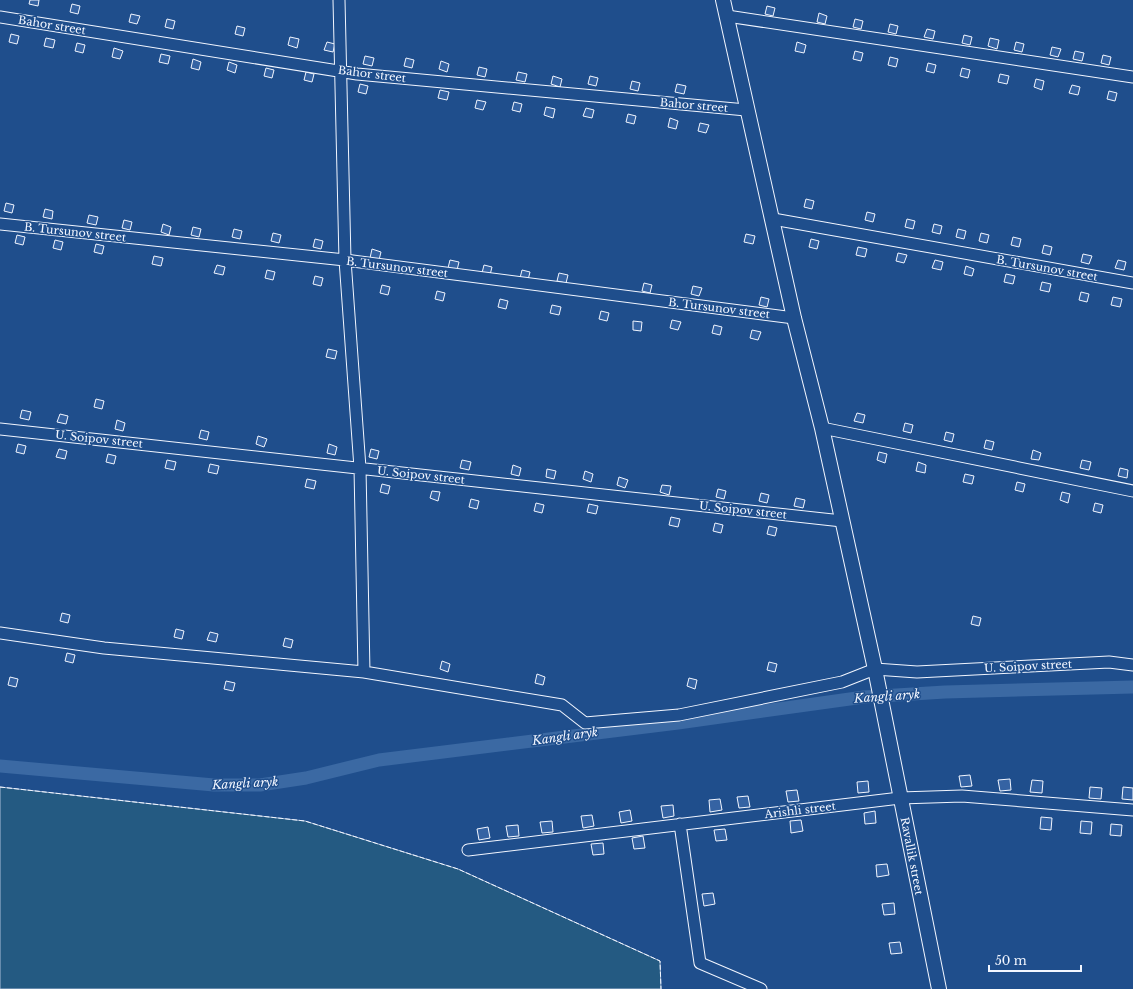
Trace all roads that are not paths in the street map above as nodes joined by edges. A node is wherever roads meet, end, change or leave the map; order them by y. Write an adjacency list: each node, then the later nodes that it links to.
1 (339, 0): 5 (street)
2 (723, 0): 3 (street, Ravallik street)
3 (727, 16): 6 (street); 7 (street, Ravallik street)
4 (0, 17): 5 (street, Bahor street)
5 (342, 71): 7 (street, Bahor street); 10 (street)
6 (1133, 77)
7 (746, 110): 8 (street, Ravallik street)
8 (773, 219): 11 (street, B. Tursunov street); 12 (street, Ravallik street)
9 (0, 224): 10 (street, B. Tursunov street)
10 (345, 260): 12 (street, B. Tursunov street); 15 (street)
11 (1133, 283)
12 (794, 318): 14 (street, Ravallik street)
13 (0, 428): 15 (street, U. Soipov street)
14 (822, 428): 16 (street); 17 (street, Ravallik street)
15 (360, 468): 17 (street, U. Soipov street); 20 (street)
16 (1133, 491)
17 (842, 521): 21 (street, Ravallik street)
18 (0, 632): 20 (street)
19 (1133, 665): 21 (street, U. Soipov street)
20 (364, 672): 21 (street)
21 (875, 672): 22 (street, Ravallik street)
22 (900, 798): 23 (street, Arishli street); 24 (street, Arishli street); 27 (street, Ravallik street)
23 (1133, 810)
24 (680, 824): 25 (street, Arishli street); 26 (street)
25 (468, 850)
26 (761, 989)
27 (939, 989)

